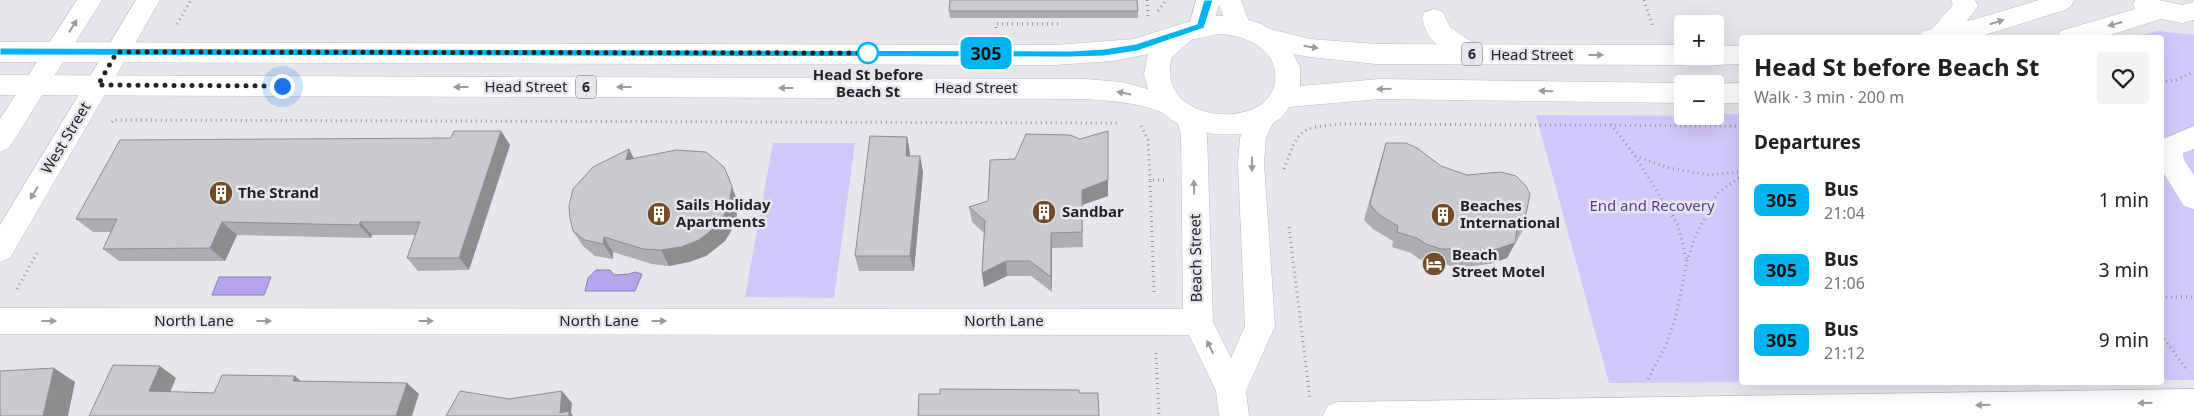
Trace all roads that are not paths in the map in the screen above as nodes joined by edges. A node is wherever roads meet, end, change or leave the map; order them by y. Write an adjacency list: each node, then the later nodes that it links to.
1 (90, 0): 18 (main road, one-way to 1)
2 (148, 0): 19 (main road, West Street)
3 (1208, 0): 12 (main road)
4 (1229, 0): 11 (main road)
5 (1963, 0): 13 (main road)
6 (2062, 0): 14 (main road, one-way to 6)
7 (2136, 0): 8 (main road)
8 (2160, 10): 9 (main road); 15 (main road, one-way to 15)
9 (2194, 11)
10 (1434, 18): 20 (main road)
11 (1239, 26): 12 (main road, 6); 16 (main road, 6)
12 (1193, 29): 19 (main road, 6); 31 (main road)
13 (1939, 35)
14 (1946, 35)
15 (2079, 35)
16 (1263, 37): 20 (main road, Head Street / 6, one-way to 20); 30 (main road, 6)
17 (0, 52): 18 (main road, 6)
18 (57, 52): 19 (main road, 6); 25 (main road)
19 (117, 52): 26 (main road, West Street)
20 (1481, 54): 21 (main road, Head Street / 6, one-way to 21)
21 (1674, 55)
22 (1724, 55): 23 (main road)
23 (1739, 55)
24 (0, 85): 25 (main road, Head Street / 6)
25 (37, 85): 26 (main road, Head Street / 6); 34 (main road)
26 (98, 85): 31 (main road, Head Street / 6, one-way to 26); 36 (main road, West Street, one-way to 36)
27 (1739, 92): 29 (main road)
28 (1674, 93): 30 (main road, one-way to 30)
29 (1724, 93)
30 (1284, 97): 32 (main road, 6)
31 (1180, 111): 32 (main road, 6); 38 (main road, Beach Street, one-way to 31)
32 (1262, 118): 40 (main road, Beach Street, one-way to 40)
33 (2194, 137): 35 (main road)
34 (0, 141)
35 (2194, 198)
36 (0, 250)
37 (0, 321): 38 (main road, North Lane, one-way to 38)
38 (1198, 322): 40 (main road, Beach Street, one-way to 38)
39 (2194, 403): 41 (main road, one-way to 41)
40 (1232, 404)
41 (1324, 412)

